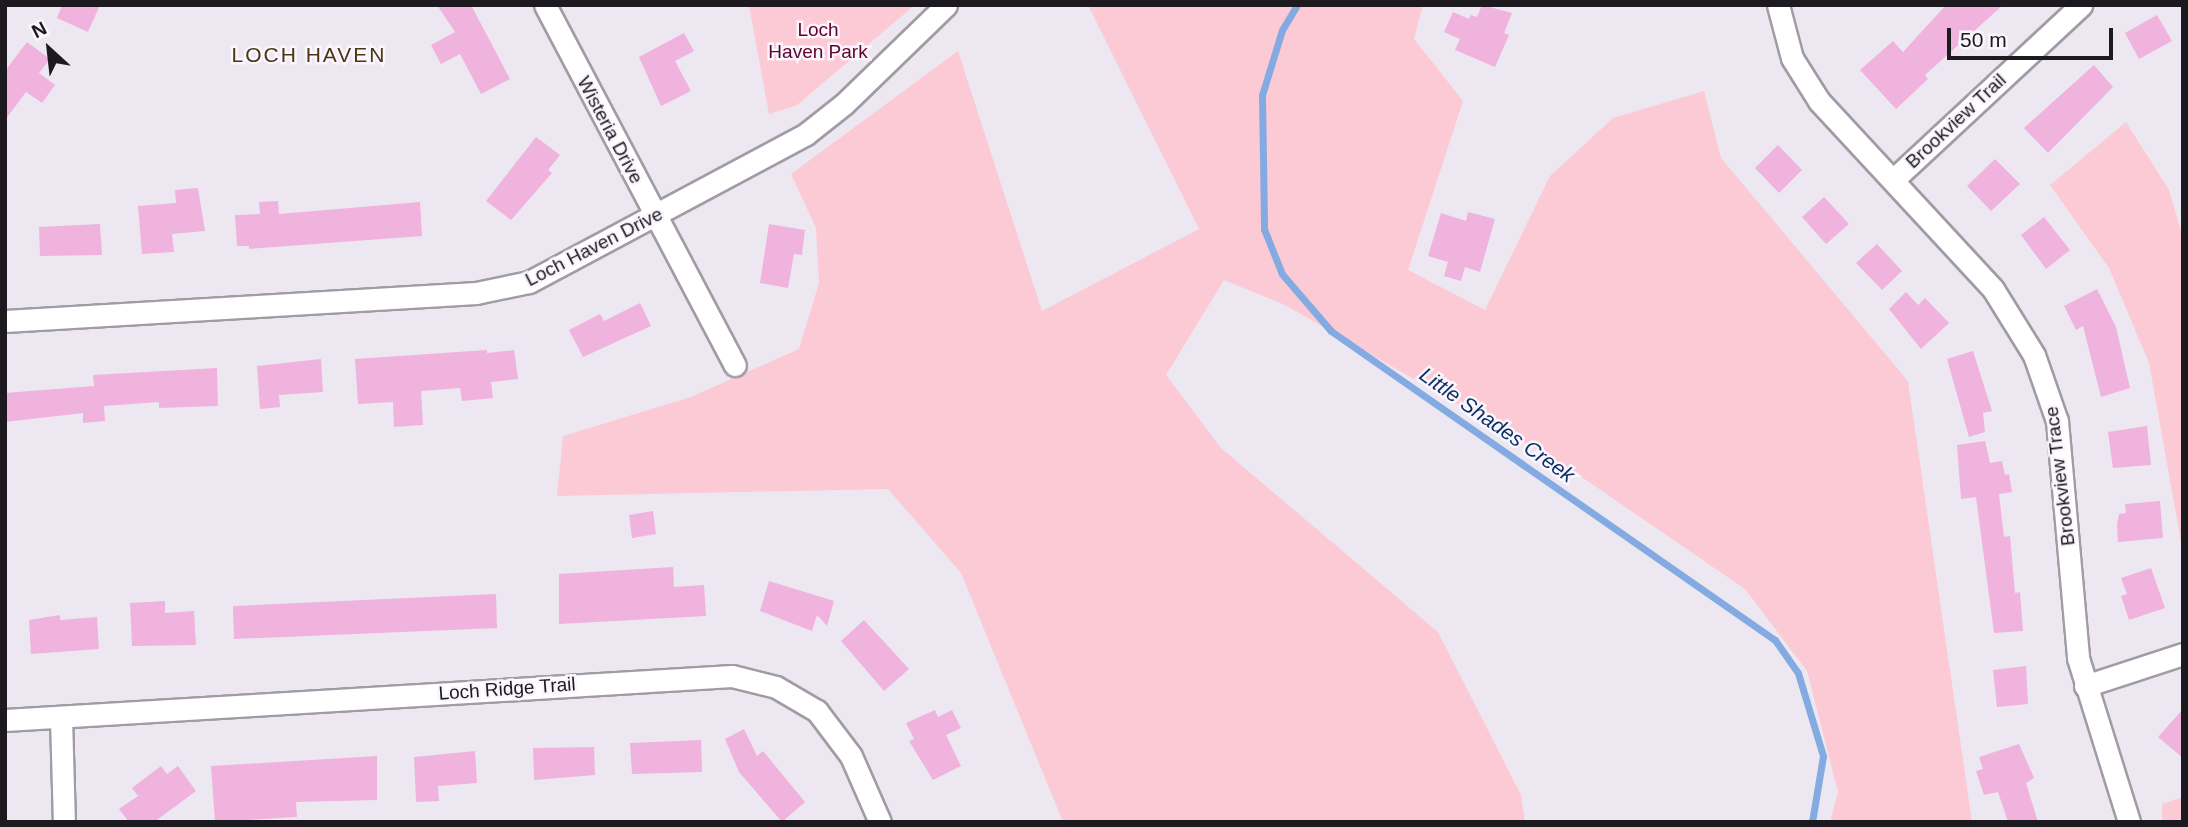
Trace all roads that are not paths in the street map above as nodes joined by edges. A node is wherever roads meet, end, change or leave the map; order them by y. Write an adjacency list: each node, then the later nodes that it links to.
1 (545, 5): 6 (street, Wisteria Drive)
2 (946, 5): 6 (street, Loch Haven Drive)
3 (1778, 5): 5 (street, Brookview Trace)
4 (2081, 5): 5 (street, Brookview Trail)
5 (1893, 180): 10 (street, Brookview Trace)
6 (655, 216): 7 (street, Loch Haven Drive); 8 (street, Wisteria Drive)
7 (5, 321)
8 (735, 365)
9 (2183, 654): 10 (street)
10 (2085, 686): 15 (street, Brookview Trace)
11 (61, 717): 12 (street, Loch Ridge Trail); 13 (street); 14 (street, Loch Ridge Trail)
12 (5, 720)
13 (64, 822)
14 (880, 822)
15 (2129, 822)

